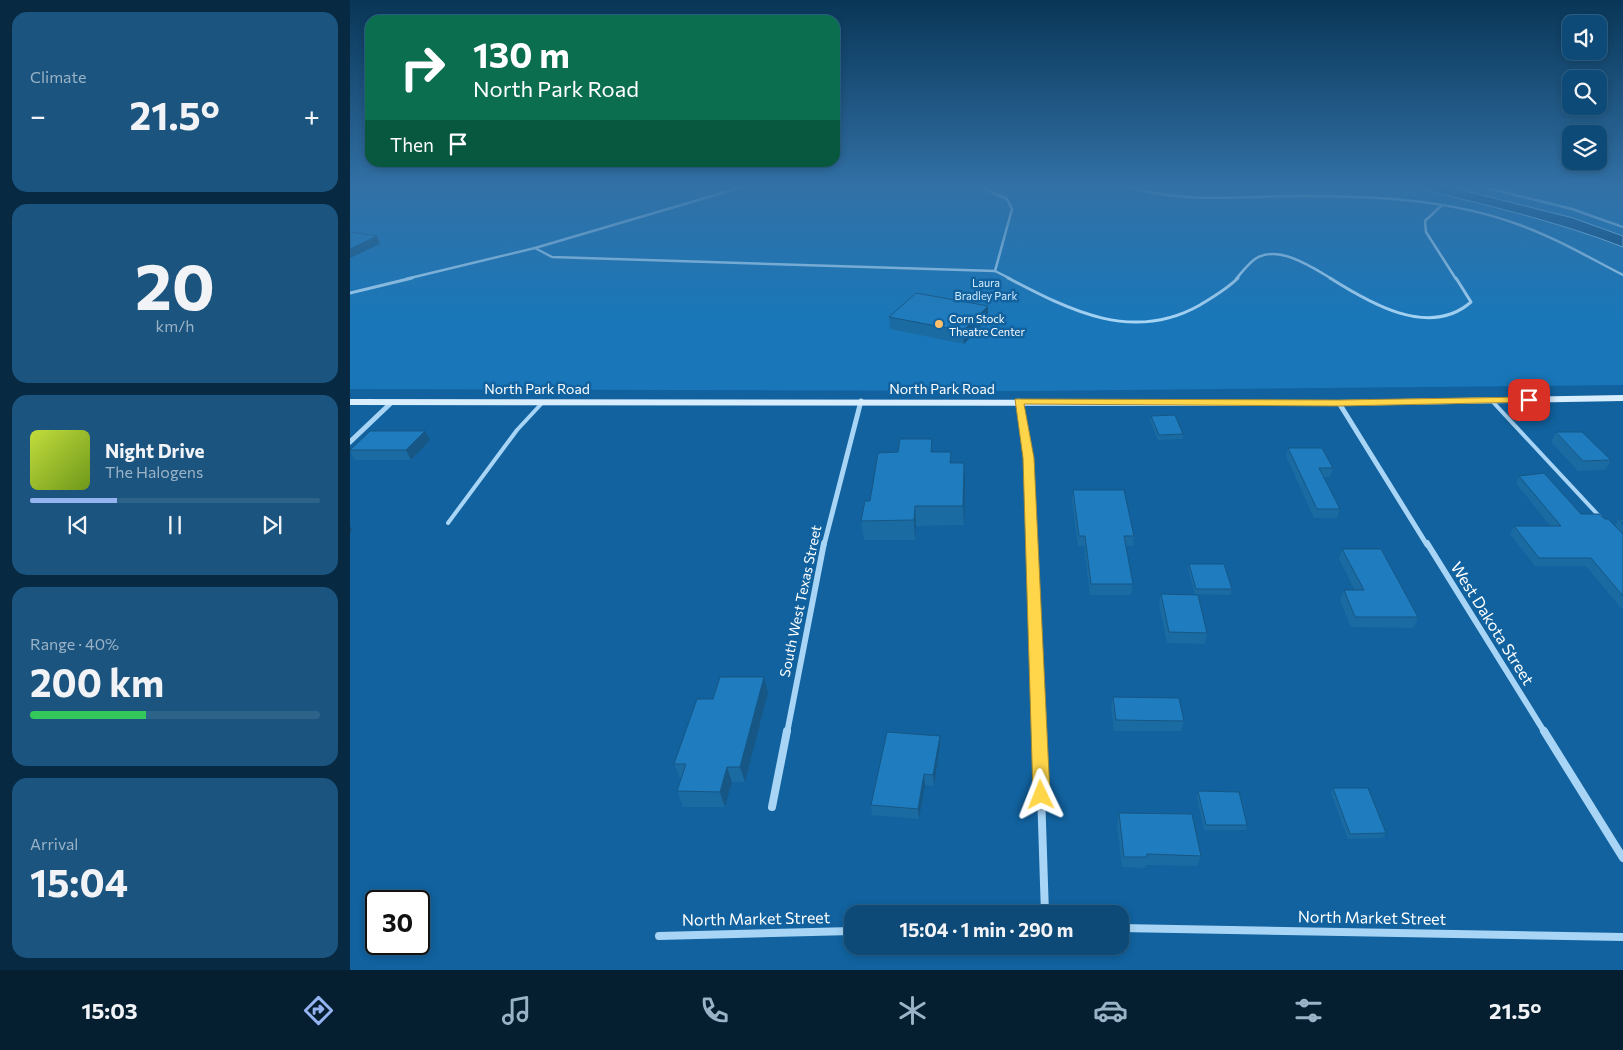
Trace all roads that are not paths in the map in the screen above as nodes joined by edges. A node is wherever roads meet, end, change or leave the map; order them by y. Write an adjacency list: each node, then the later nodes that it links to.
1 (592, 231): 5 (lane)
2 (1006, 231): 6 (lane)
3 (1426, 231): 6 (lane)
4 (1535, 231): 7 (lane)
5 (535, 248): 6 (lane); 8 (lane)
6 (995, 270)
7 (1623, 275)
8 (350, 292)
9 (1623, 398): 10 (street, North Park Road)
10 (1491, 400): 16 (street, North Park Road); 18 (lane)
11 (861, 401): 12 (street, North Park Road); 15 (street, North Park Road); 20 (street, South West Texas Street)
12 (1019, 401): 16 (street, North Park Road); 22 (street)
13 (350, 402): 14 (street, North Park Road)
14 (392, 402): 15 (street, North Park Road); 17 (street)
15 (543, 402): 19 (lane)
16 (1339, 403): 21 (street, West Dakota Street)
17 (350, 442)
18 (1603, 521)
19 (448, 523)
20 (772, 806)
21 (1623, 858)
22 (1046, 905)
23 (1129, 928): 26 (street, North Market Street)
24 (844, 931): 25 (street, North Market Street)
25 (660, 936)
26 (1623, 937)

